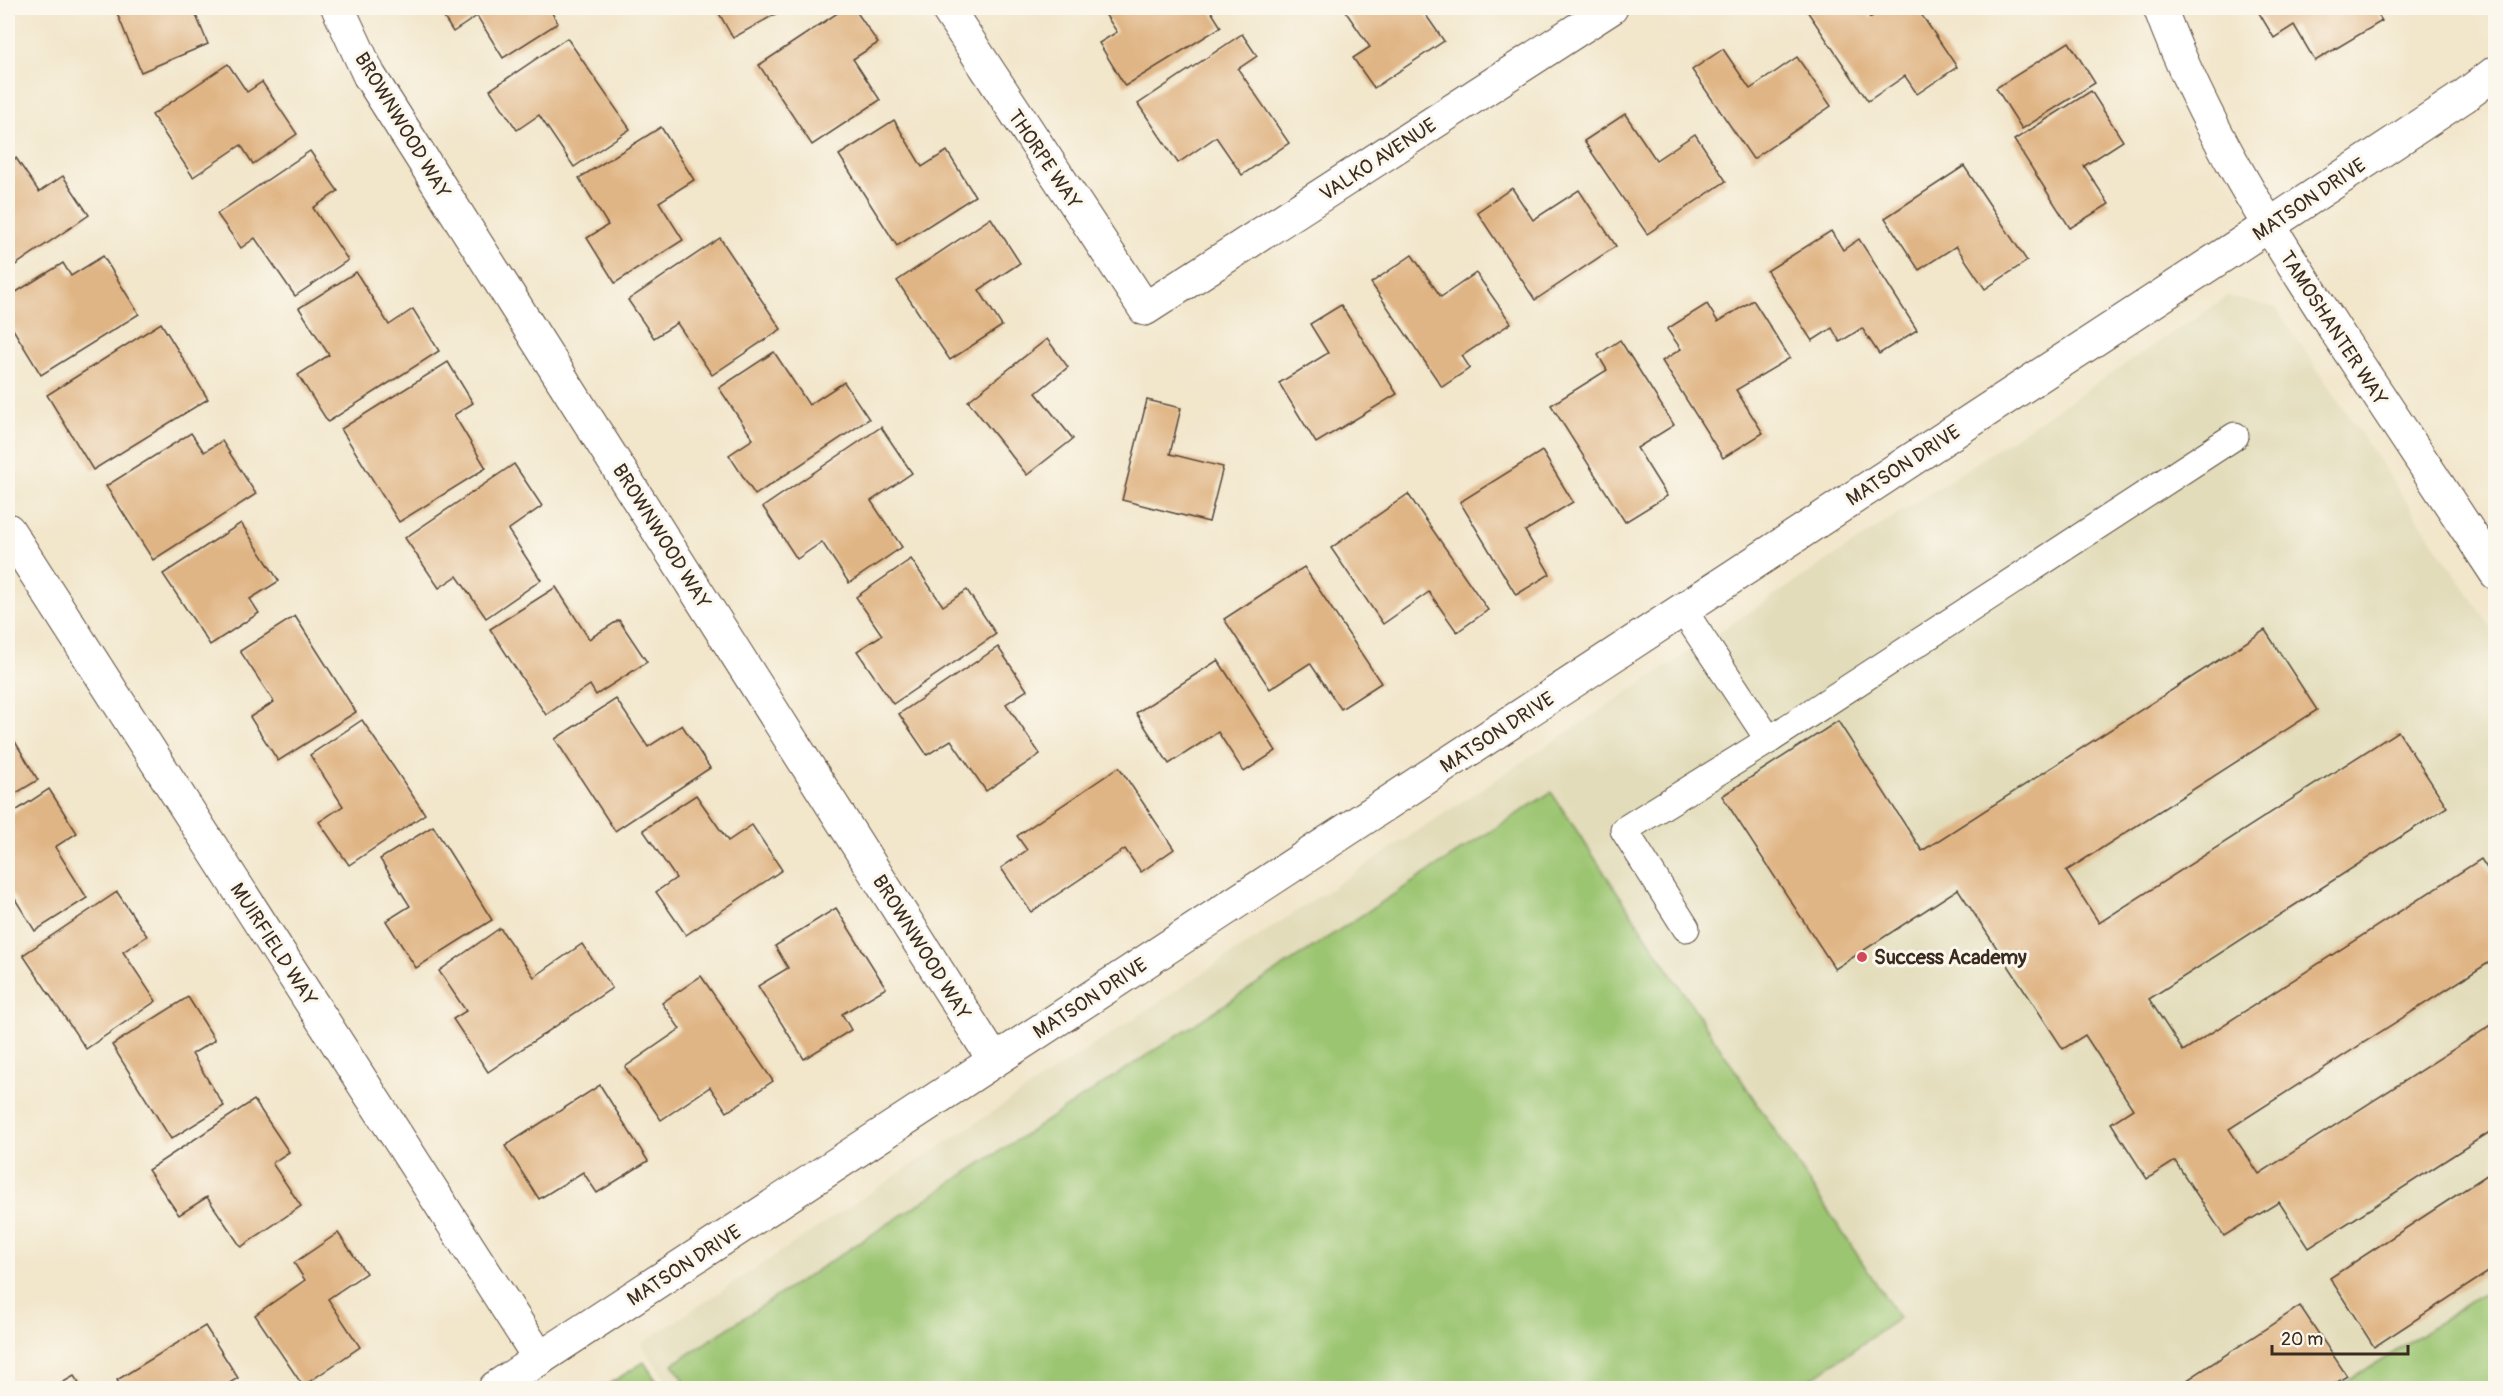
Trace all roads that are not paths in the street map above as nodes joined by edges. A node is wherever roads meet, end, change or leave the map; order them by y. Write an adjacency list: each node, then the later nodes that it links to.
1 (338, 8): 14 (street, BROWNWOOD WAY)
2 (947, 8): 7 (street, THORPE WAY)
3 (2160, 8): 6 (street, TAMOSHANTER WAY)
4 (1590, 13): 7 (street, VALKO AVENUE)
5 (2496, 72): 6 (street, MATSON DRIVE)
6 (2268, 226): 10 (street, TAMOSHANTER WAY); 11 (street, MATSON DRIVE)
7 (1145, 309)
8 (2235, 436): 12 (lane)
9 (8, 530): 15 (street, MUIRFIELD WAY)
10 (2496, 573)
11 (1683, 610): 12 (lane); 14 (street, MATSON DRIVE)
12 (1768, 740): 13 (lane)
13 (1686, 928)
14 (994, 1060): 15 (street, MATSON DRIVE)
15 (540, 1359): 16 (street, MATSON DRIVE)
16 (495, 1389)

